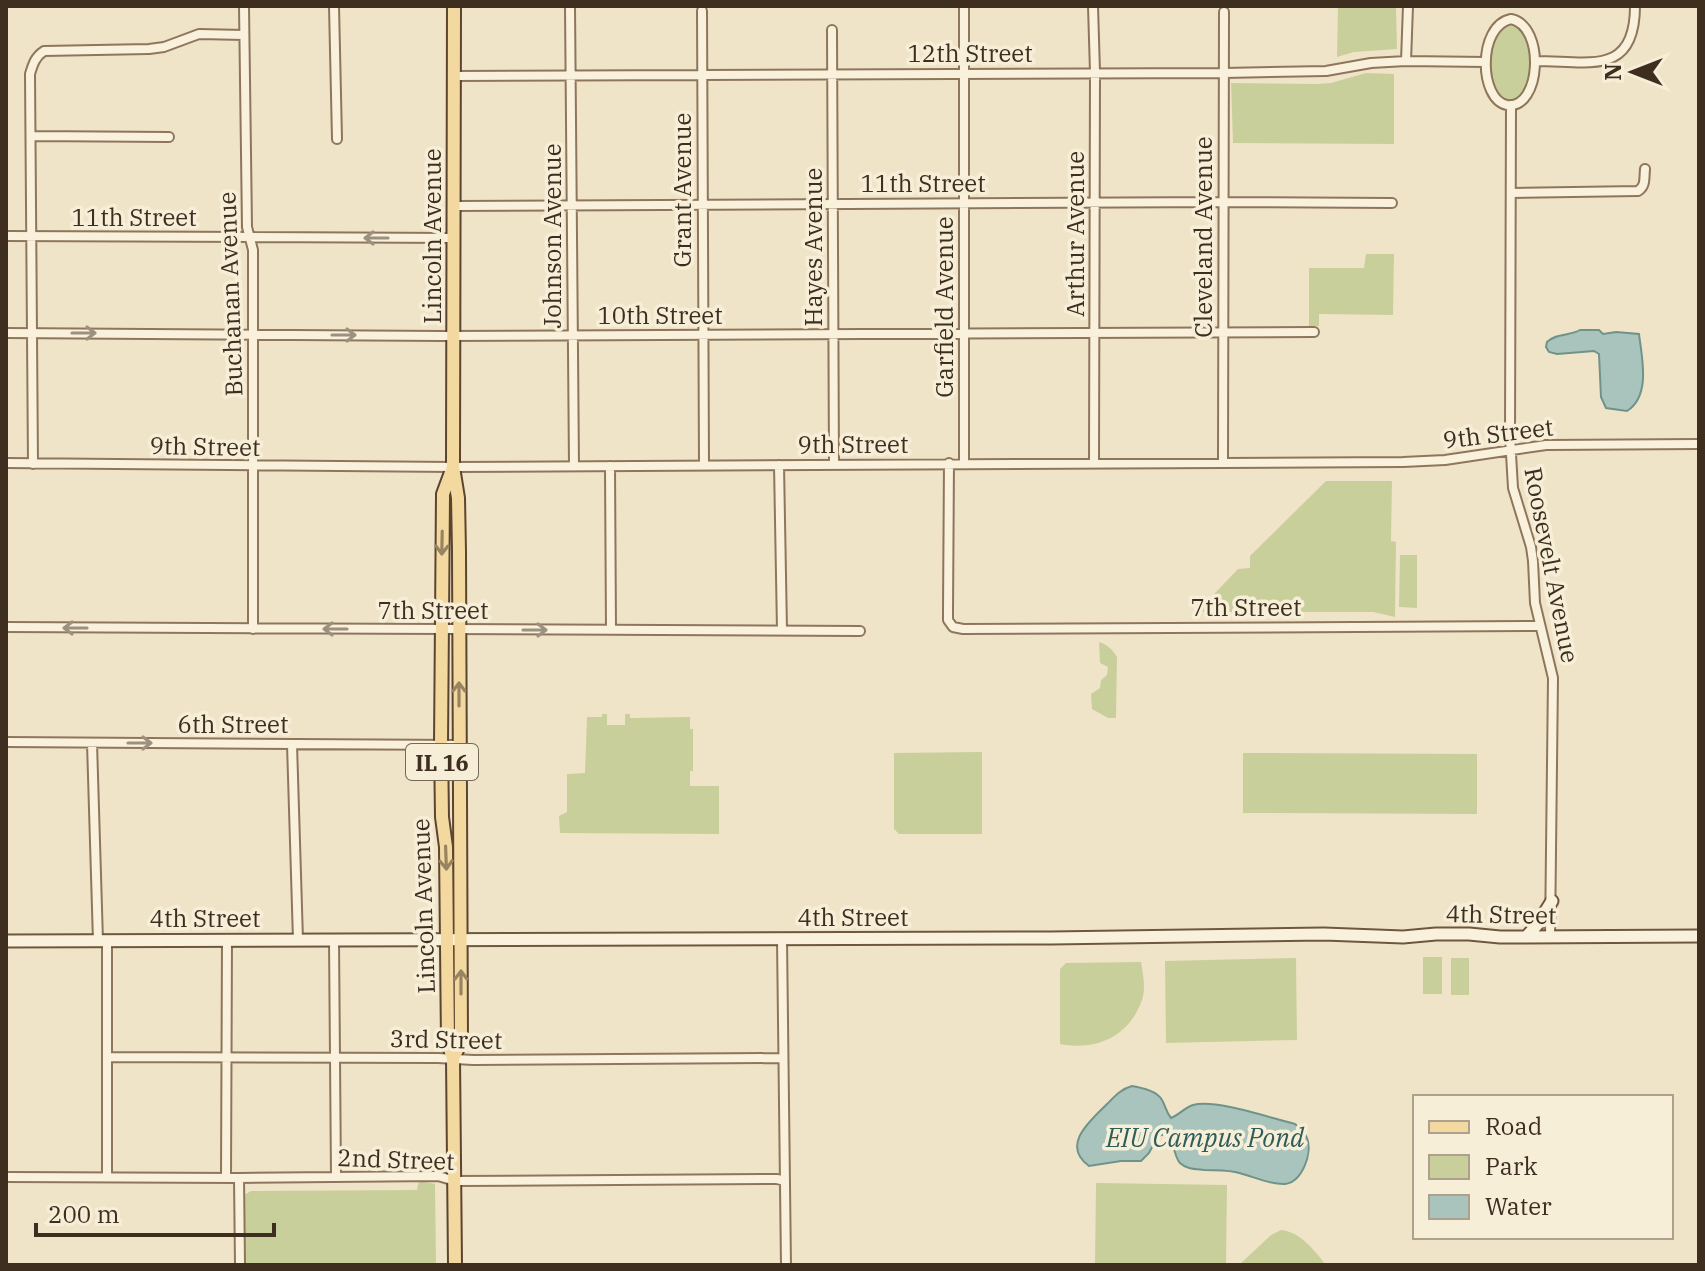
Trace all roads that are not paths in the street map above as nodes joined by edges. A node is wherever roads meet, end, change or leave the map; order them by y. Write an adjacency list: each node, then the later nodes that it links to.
1 (244, 6): 12 (street, Buchanan Avenue)
2 (334, 6): 26 (street)
3 (454, 6): 22 (main road, Lincoln Avenue / IL 16)
4 (570, 6): 20 (street, Johnson Avenue)
5 (964, 6): 17 (street, Garfield Avenue)
6 (1093, 6): 16 (street, Arthur Avenue)
7 (1408, 6): 13 (street)
8 (1635, 6): 14 (street)
9 (702, 11): 21 (street, Grant Avenue)
10 (1224, 12): 18 (street, Cleveland Avenue)
11 (832, 30): 19 (street, Hayes Avenue)
12 (244, 35): 24 (street); 39 (street, Buchanan Avenue)
13 (1406, 61): 15 (street, 12th Street); 18 (street, 12th Street)
14 (1536, 61): 15 (street); 23 (street)
15 (1486, 62): 23 (street)
16 (1095, 72): 17 (street, 12th Street); 18 (street, 12th Street); 29 (street, Arthur Avenue)
17 (964, 73): 19 (street, 12th Street); 31 (street, Garfield Avenue)
18 (1224, 73): 30 (street, Cleveland Avenue)
19 (833, 74): 21 (street, 12th Street); 33 (street, Hayes Avenue)
20 (571, 75): 21 (street, 12th Street); 22 (street, 12th Street); 36 (street, Johnson Avenue)
21 (702, 75): 34 (street, Grant Avenue)
22 (454, 76): 35 (main road, Lincoln Avenue / IL 16)
23 (1511, 105): 28 (street, Roosevelt Avenue)
24 (31, 136): 25 (street); 38 (street)
25 (169, 137)
26 (337, 139)
27 (1645, 169): 28 (street)
28 (1511, 193): 53 (street, Roosevelt Avenue)
29 (1095, 202): 30 (street, 11th Street); 31 (street, 11th Street); 41 (street, Arthur Avenue)
30 (1225, 202): 32 (street, 11th Street); 42 (street, Cleveland Avenue)
31 (964, 203): 33 (street, 11th Street); 46 (street, Garfield Avenue)
32 (1392, 203)
33 (833, 204): 34 (street, 11th Street); 47 (street, Hayes Avenue)
34 (702, 205): 36 (street, 11th Street); 49 (street, Grant Avenue)
35 (454, 206): 36 (street, 11th Street); 40 (main road, Lincoln Avenue / IL 16)
36 (572, 206): 51 (street, Johnson Avenue)
37 (6, 236): 38 (street, 11th Street)
38 (31, 236): 39 (street, 11th Street); 45 (street)
39 (249, 237): 40 (street, 11th Street, one-way to 39); 48 (street, Buchanan Avenue)
40 (454, 238): 50 (main road, Lincoln Avenue / IL 16)
41 (1094, 332): 42 (street, 10th Street); 46 (street, 10th Street); 54 (street, Arthur Avenue)
42 (1223, 332): 43 (street, 10th Street); 55 (street, Cleveland Avenue)
43 (1314, 332)
44 (6, 333): 45 (street, 10th Street)
45 (32, 333): 48 (street, 10th Street, one-way to 48); 59 (street)
46 (964, 333): 47 (street, 10th Street); 58 (street, Garfield Avenue)
47 (834, 334): 49 (street, 10th Street); 60 (street, Hayes Avenue)
48 (253, 335): 50 (street, 10th Street, one-way to 50); 63 (street, Buchanan Avenue)
49 (703, 335): 51 (street, 10th Street); 61 (street, Grant Avenue)
50 (453, 336): 51 (street, 10th Street); 66 (main road, Lincoln Avenue / IL 16)
51 (573, 336): 64 (street, Johnson Avenue)
52 (1699, 444): 53 (street, 9th Street)
53 (1510, 449): 55 (street, 9th Street); 67 (street, Roosevelt Avenue)
54 (1094, 462): 55 (street, 9th Street); 58 (street, 9th Street)
55 (1223, 462)
56 (6, 463): 59 (street, 9th Street)
57 (949, 463): 58 (street, 9th Street); 60 (street, 9th Street); 67 (street, 7th Street)
58 (964, 463)
59 (33, 464): 63 (street, 9th Street)
60 (834, 464): 62 (street, 9th Street)
61 (704, 465): 62 (street, 9th Street); 65 (street, 9th Street)
62 (779, 465): 73 (street)
63 (253, 466): 66 (street, 9th Street); 69 (street, Buchanan Avenue)
64 (574, 466): 65 (street, 9th Street); 66 (street, 9th Street)
65 (610, 466): 70 (street)
66 (453, 467): 71 (main road, Lincoln Avenue / IL 16, one-way to 71); 72 (main road, Lincoln Avenue / IL 16)
67 (1539, 626): 80 (street, Roosevelt Avenue)
68 (6, 627): 69 (street, 7th Street, one-way to 68)
69 (253, 629): 71 (street, 7th Street, one-way to 69)
70 (611, 629): 72 (street, 7th Street, one-way to 70); 73 (street, 7th Street)
71 (441, 630): 72 (street, 7th Street); 78 (main road, Lincoln Avenue / IL 16)
72 (459, 630): 79 (main road, Lincoln Avenue / IL 16, one-way to 72)
73 (782, 630): 74 (street, 7th Street)
74 (860, 631)
75 (6, 742): 76 (street, 6th Street)
76 (92, 743): 77 (street, 6th Street, one-way to 77); 91 (street)
77 (292, 744): 78 (street, 6th Street); 86 (street)
78 (441, 745): 79 (street, 6th Street); 88 (main road, Lincoln Avenue / IL 16, one-way to 88)
79 (459, 745): 89 (main road, Lincoln Avenue / IL 16)
80 (1552, 901): 82 (street); 83 (street, Roosevelt Avenue)
81 (1699, 936): 83 (street, 4th Street)
82 (1526, 937): 83 (street, 4th Street); 84 (street, 4th Street)
83 (1550, 937)
84 (782, 939): 89 (street, 4th Street); 96 (street)
85 (227, 940): 86 (street, 4th Street); 91 (street, 4th Street); 93 (street)
86 (298, 940): 87 (street, 4th Street)
87 (334, 940): 88 (street, 4th Street); 94 (street)
88 (447, 940): 89 (street, 4th Street); 95 (main road, Lincoln Avenue / IL 16)
89 (461, 940): 95 (main road, Lincoln Avenue / IL 16, one-way to 89)
90 (6, 941): 91 (street, 4th Street)
91 (103, 941): 92 (street)
92 (107, 1057): 93 (street, 3rd Street); 99 (street)
93 (227, 1057): 94 (street, 3rd Street); 100 (street)
94 (335, 1057): 95 (street, 3rd Street); 97 (street)
95 (453, 1058): 96 (street, 3rd Street); 102 (main road, Lincoln Avenue / IL 16)
96 (783, 1058): 103 (street)
97 (336, 1176): 101 (street, 2nd Street); 102 (street, 2nd Street)
98 (6, 1177): 99 (street, 2nd Street)
99 (107, 1177): 100 (street, 2nd Street)
100 (226, 1178): 101 (street, 2nd Street)
101 (239, 1178): 104 (street)
102 (455, 1181): 103 (street, 2nd Street); 105 (main road, Lincoln Avenue / IL 16)
103 (785, 1181): 106 (street)
104 (240, 1265)
105 (455, 1265)
106 (786, 1265)

